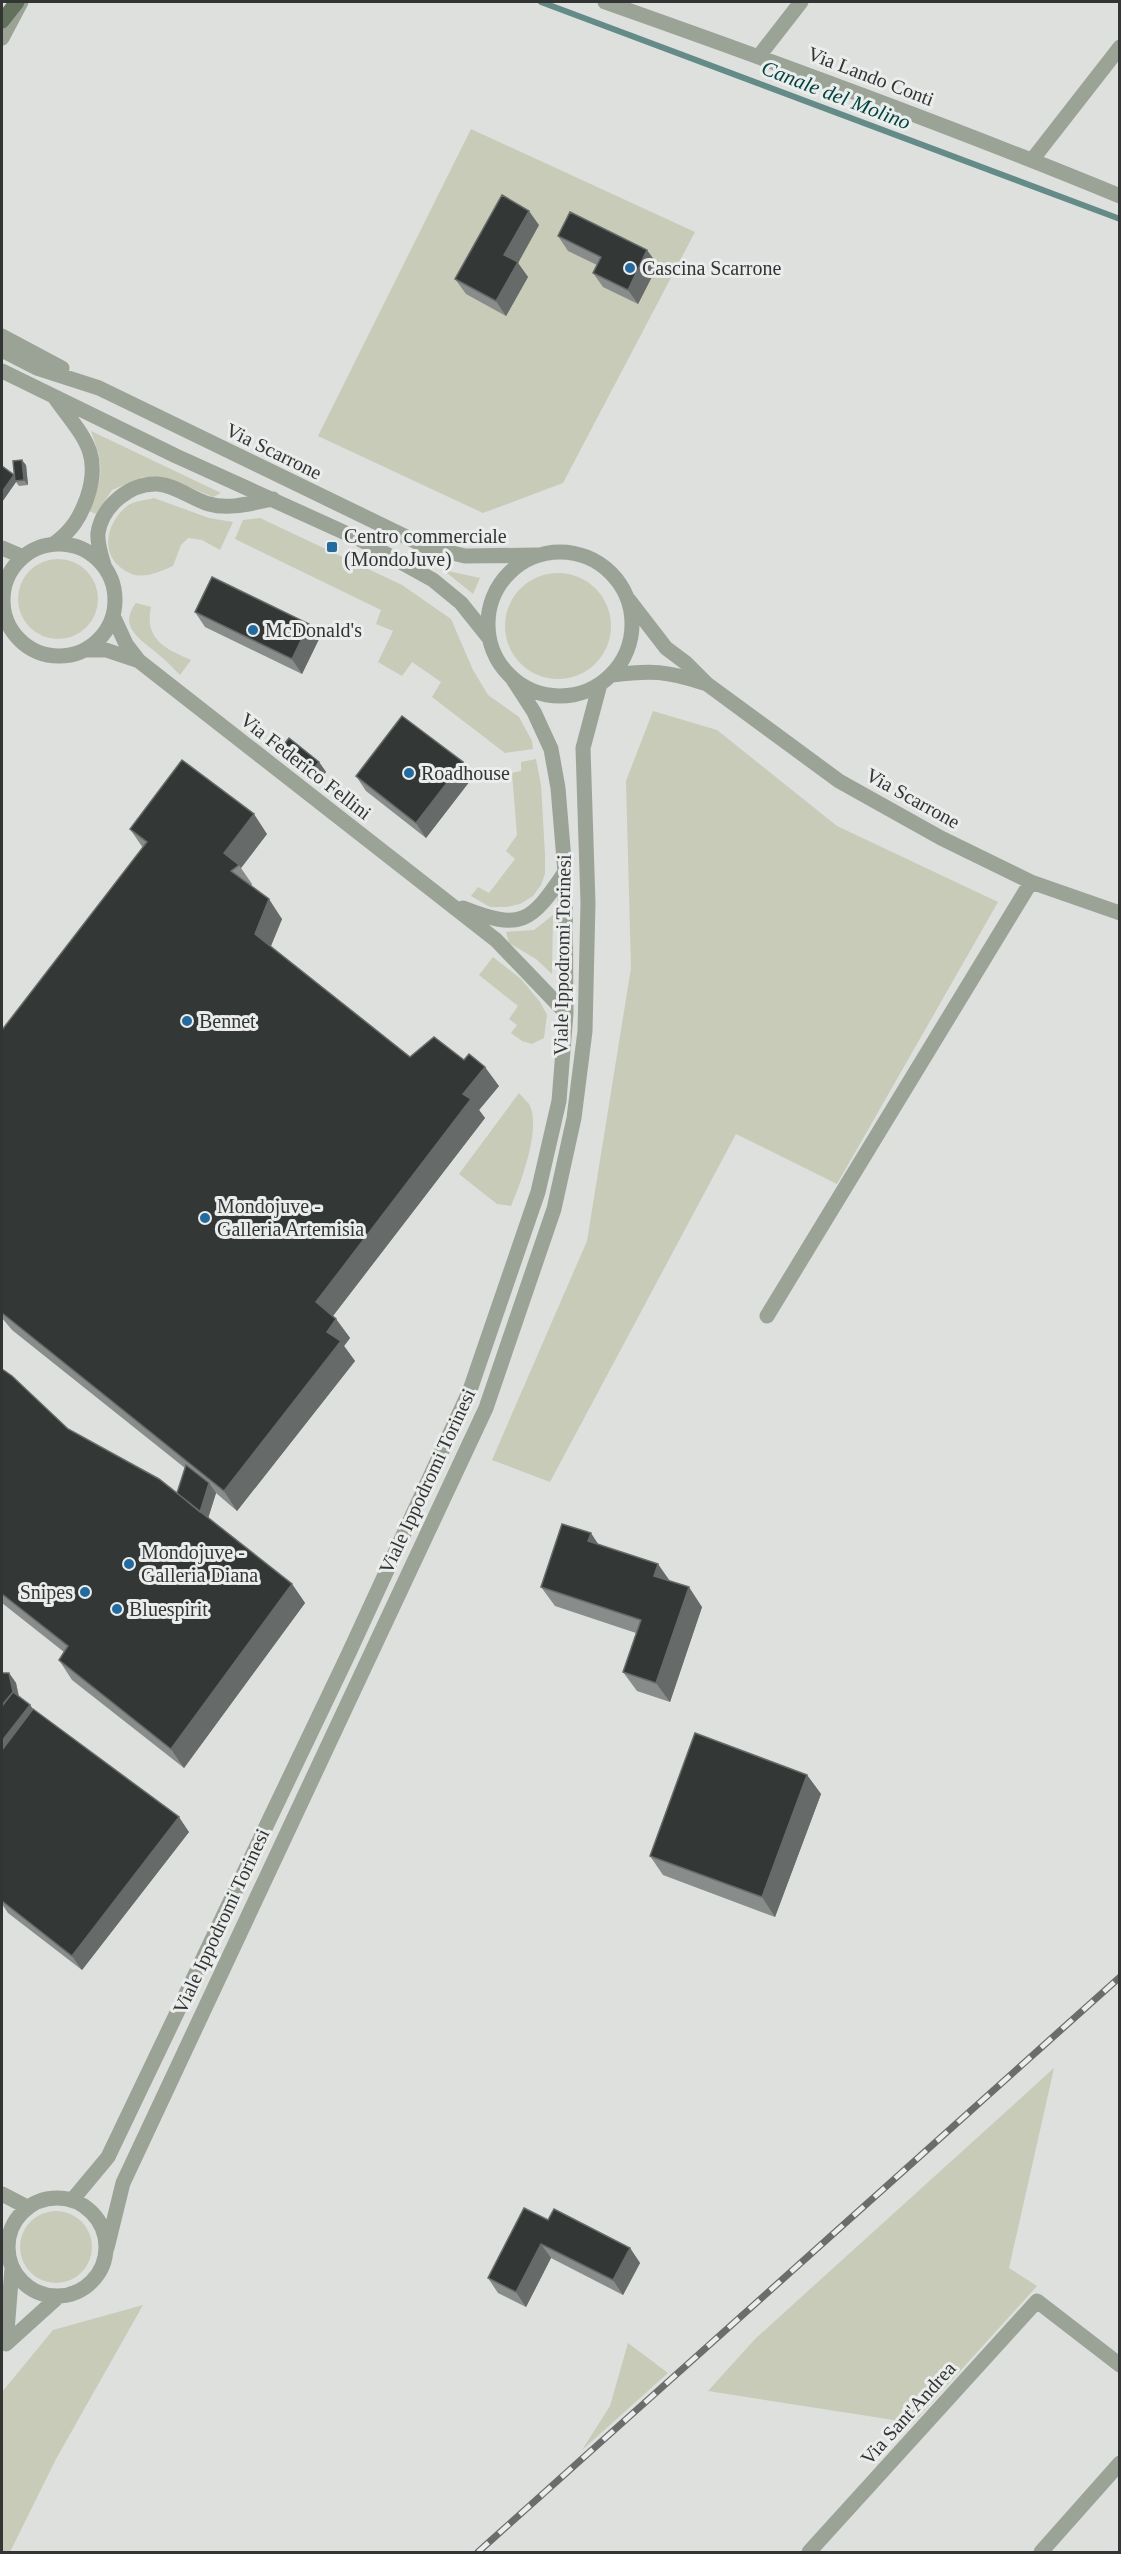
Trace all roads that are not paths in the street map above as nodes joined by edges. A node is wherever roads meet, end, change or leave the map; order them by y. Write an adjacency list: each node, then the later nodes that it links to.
1 (19, 2): 4 (main road); 5 (street)
2 (605, 2): 7 (street, Via Lando Conti)
3 (801, 2): 7 (street)
4 (2, 21)
5 (2, 39)
6 (1119, 47): 8 (street)
7 (759, 56): 8 (street, Via Lando Conti)
8 (1032, 160): 9 (street, Via Lando Conti)
9 (1119, 196)
10 (2, 336): 13 (street)
11 (2, 350): 13 (street, Via Scarrone)
12 (2, 371): 14 (street)
13 (99, 388): 18 (street, Via Scarrone)
14 (53, 395): 15 (street); 16 (street)
15 (273, 499): 20 (street); 24 (street)
16 (55, 543): 19 (street); 20 (street)
17 (2, 548): 19 (street)
18 (537, 555): 22 (street); 24 (street)
19 (23, 557): 21 (street)
20 (104, 565): 23 (street)
21 (3, 577): 25 (street)
22 (629, 600): 28 (street); 29 (street, Via Scarrone)
23 (114, 618): 25 (street); 26 (street, Via Federico Fellini)
24 (489, 638): 27 (street)
25 (87, 650): 26 (street, Via Federico Fellini)
26 (139, 661): 32 (street, Via Federico Fellini)
27 (512, 678): 28 (street); 30 (street, Viale Ippodromi Torinesi)
28 (606, 680): 29 (street, Via Scarrone); 40 (street, Viale Ippodromi Torinesi)
29 (707, 684): 31 (street, Via Scarrone)
30 (565, 872): 32 (street, Via Federico Fellini); 34 (street, Viale Ippodromi Torinesi)
31 (1031, 882): 33 (street, Via Scarrone); 35 (street)
32 (448, 902): 34 (street, Via Federico Fellini)
33 (1119, 913)
34 (566, 1013): 37 (street, Viale Ippodromi Torinesi)
35 (767, 1316)
36 (2, 2194): 38 (street)
37 (73, 2199): 38 (street); 40 (street)
38 (27, 2207): 39 (street)
39 (5, 2234): 41 (street)
40 (107, 2248): 42 (street)
41 (12, 2268): 42 (street); 43 (street)
42 (58, 2296): 43 (street)
43 (4, 2347)
44 (1119, 2365): 46 (street, Via Sant'Andrea)
45 (1119, 2463): 47 (street)
46 (809, 2553)
47 (1041, 2553)

